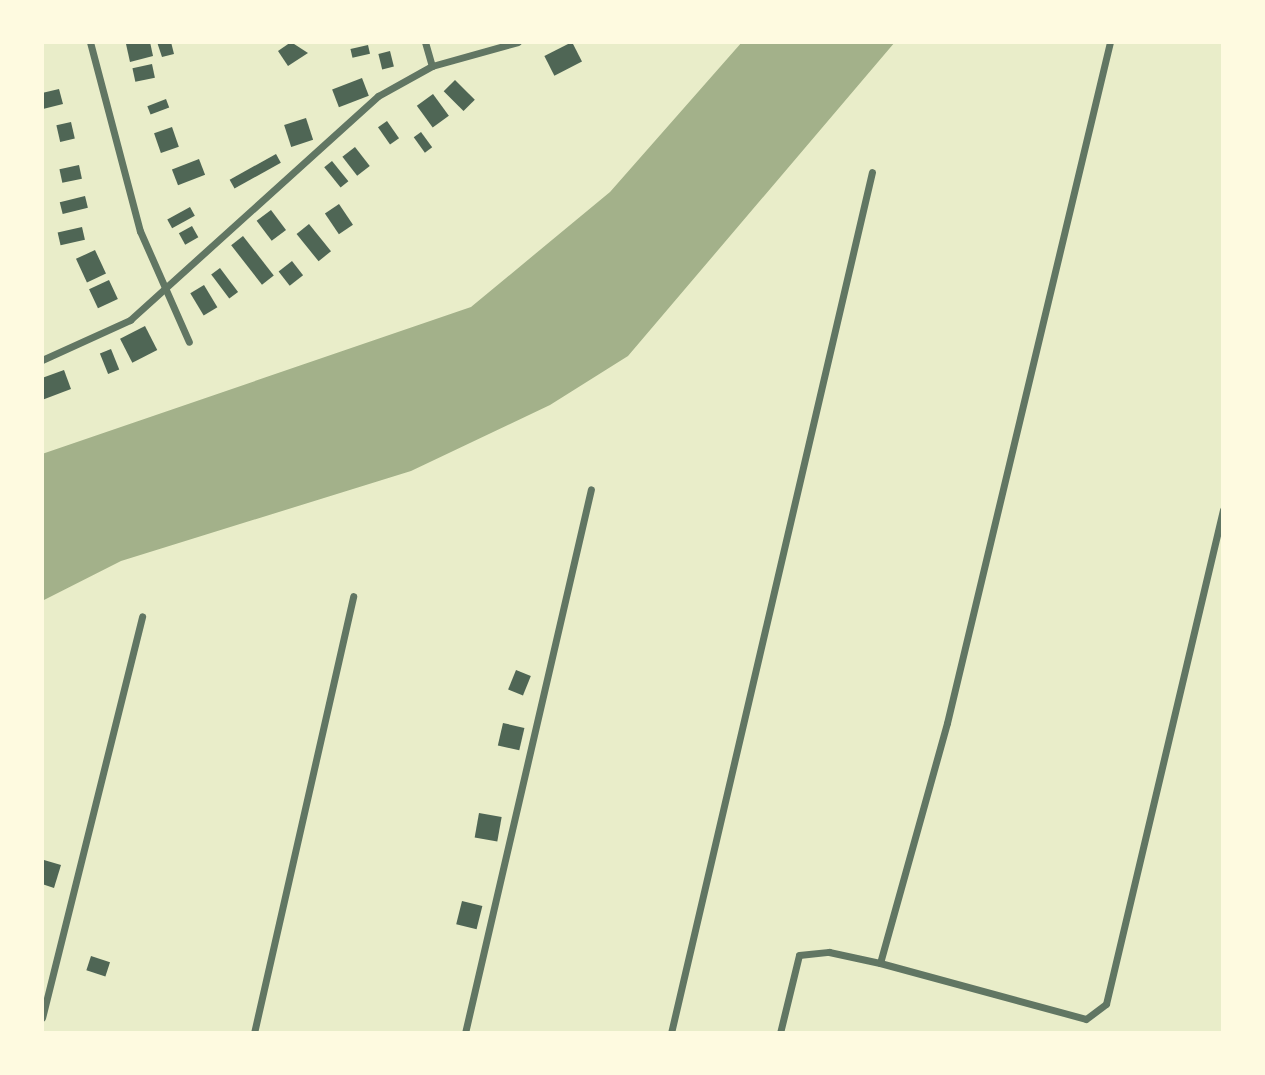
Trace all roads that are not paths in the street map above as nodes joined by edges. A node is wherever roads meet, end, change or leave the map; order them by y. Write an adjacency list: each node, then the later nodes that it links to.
1 (90, 42): 7 (street)
2 (425, 42): 5 (street)
3 (518, 42): 5 (street)
4 (1110, 42): 14 (street)
5 (432, 66): 7 (street)
6 (872, 172): 18 (street)
7 (162, 288): 8 (street); 9 (street)
8 (189, 342)
9 (42, 360)
10 (591, 489): 17 (street)
11 (1223, 510): 14 (street)
12 (353, 596): 16 (street)
13 (142, 616): 15 (street)
14 (880, 963): 19 (street)
15 (42, 1018)
16 (254, 1033)
17 (465, 1033)
18 (671, 1033)
19 (780, 1033)

